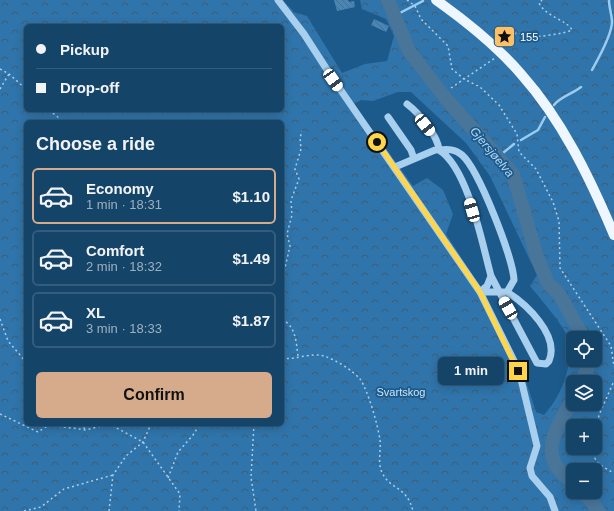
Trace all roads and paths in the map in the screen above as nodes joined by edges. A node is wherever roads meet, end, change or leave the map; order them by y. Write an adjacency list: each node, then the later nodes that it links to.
1 (278, 0): 19 (street)
2 (407, 0): 8 (path)
3 (436, 0): 5 (main road)
4 (542, 0): 5 (path)
5 (502, 53): 8 (path); 20 (main road)
6 (0, 69): 7 (path)
7 (9, 74): 9 (path); 11 (path)
8 (464, 79): 10 (path); 30 (path)
9 (24, 88)
10 (451, 88)
11 (0, 89)
12 (407, 104): 17 (street)
13 (52, 112): 15 (path)
14 (388, 117): 18 (street)
15 (62, 120)
16 (302, 131): 21 (path)
17 (440, 150): 18 (street); 22 (street); 24 (street)
18 (414, 159): 19 (street)
19 (395, 167): 23 (street)
20 (614, 235)
21 (284, 272)
22 (491, 276): 23 (street); 24 (street)
23 (480, 292): 24 (street); 55 (street)
24 (503, 292): 24 (street)
25 (0, 319): 29 (path)
26 (284, 320): 27 (path)
27 (298, 356): 28 (path); 54 (path)
28 (284, 359)
29 (24, 360)
30 (614, 367)
31 (614, 381): 33 (path)
32 (0, 414): 34 (path)
33 (598, 419)
34 (24, 425)
35 (25, 426): 36 (path)
36 (46, 426)
37 (61, 426): 44 (path)
38 (82, 426): 44 (path)
39 (101, 426): 44 (path)
40 (113, 426): 45 (path)
41 (150, 426): 45 (path)
42 (199, 426): 49 (path)
43 (254, 426): 53 (path)
44 (86, 430)
45 (143, 442): 48 (path); 49 (path)
46 (593, 455): 47 (path)
47 (614, 474)
48 (113, 475): 50 (path); 51 (path)
49 (168, 478): 52 (path)
50 (24, 511)
51 (109, 511)
52 (179, 511)
53 (256, 511)
54 (413, 511)
55 (555, 511)

